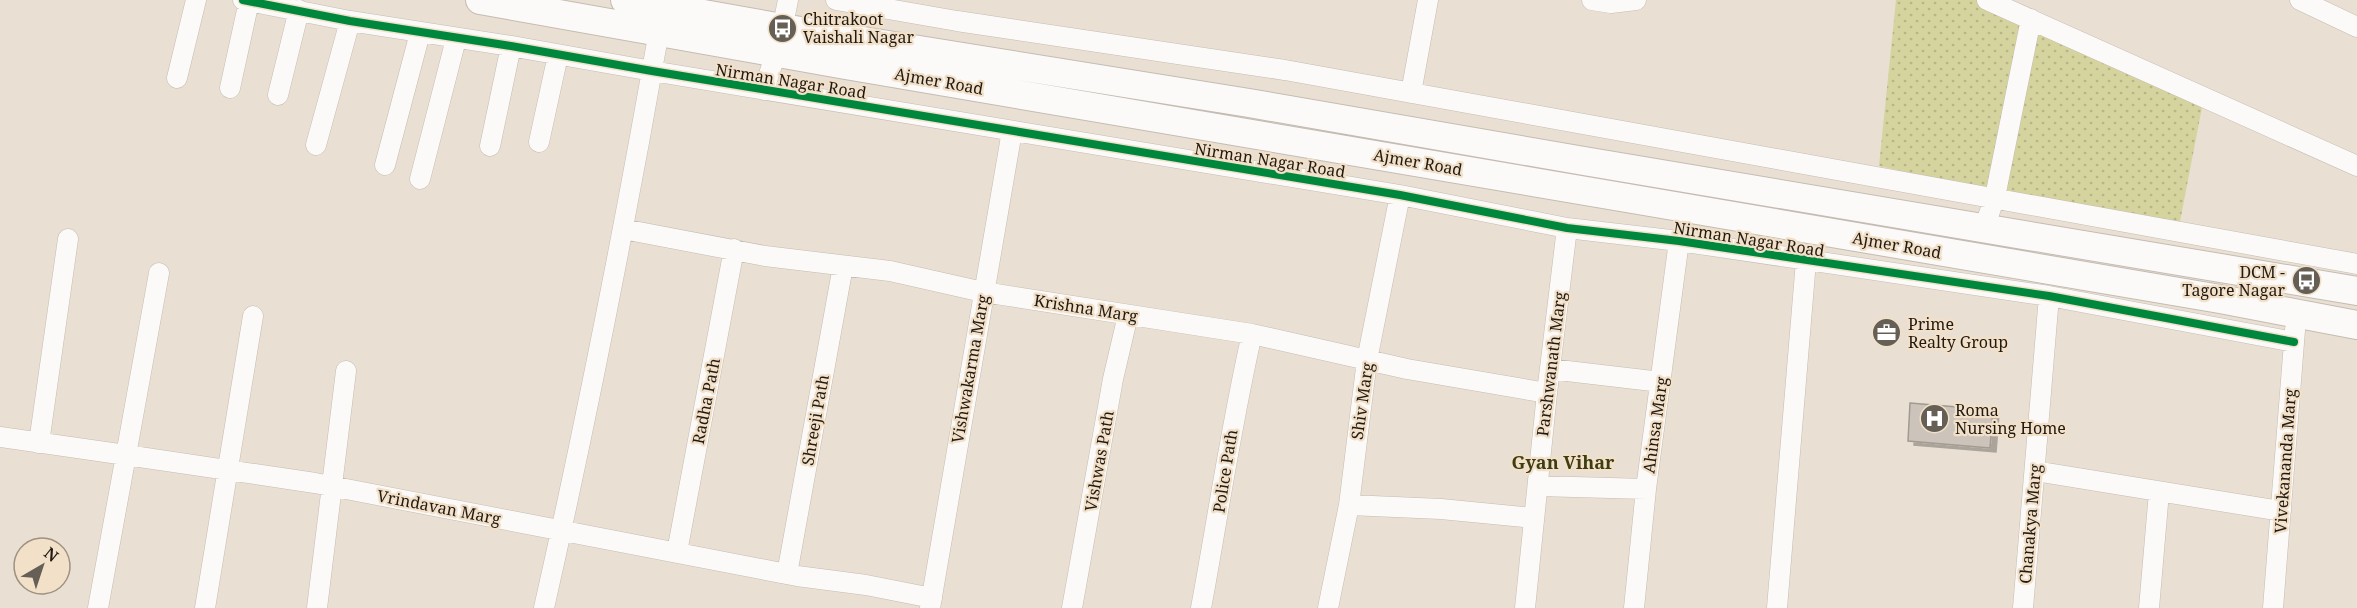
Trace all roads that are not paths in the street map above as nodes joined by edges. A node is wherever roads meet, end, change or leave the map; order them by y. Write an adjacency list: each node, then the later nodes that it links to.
1 (196, 0): 23 (street)
2 (480, 0): 16 (highway, Ajmer Road)
3 (625, 0): 19 (highway, Ajmer Road)
4 (788, 0): 19 (street)
5 (836, 0): 26 (street)
6 (1428, 0): 26 (street)
7 (1592, 0): 8 (street)
8 (1636, 0)
9 (1987, 0): 13 (street)
10 (2300, 0): 15 (street)
11 (246, 1): 12 (street, Nirman Nagar Road); 24 (street)
12 (299, 10): 14 (street, Nirman Nagar Road); 27 (street)
13 (2031, 20): 33 (street); 36 (street)
14 (350, 21): 17 (street, Nirman Nagar Road); 30 (street)
15 (2357, 27)
16 (659, 32): 19 (highway, Ajmer Road); 22 (street)
17 (420, 33): 18 (street, Nirman Nagar Road); 32 (street)
18 (456, 39): 20 (street, Nirman Nagar Road); 34 (street)
19 (779, 40): 25 (street); 38 (highway, Ajmer Road); 50 (highway, Ajmer Road)
20 (511, 46): 21 (street, Nirman Nagar Road); 31 (street)
21 (558, 55): 22 (street, Nirman Nagar Road); 29 (street)
22 (652, 71): 25 (street, Nirman Nagar Road); 39 (street)
23 (177, 78)
24 (230, 88)
25 (764, 90): 28 (street, Nirman Nagar Road)
26 (1411, 93): 36 (street)
27 (278, 95)
28 (1012, 131): 35 (street, Nirman Nagar Road); 48 (street, Vishwakarma Marg)
29 (539, 142)
30 (316, 145)
31 (490, 146)
32 (385, 165)
33 (2357, 166)
34 (420, 179)
35 (1400, 195): 37 (street, Nirman Nagar Road); 56 (street, Shiv Marg)
36 (1995, 198): 38 (street); 44 (street)
37 (1567, 228): 41 (street, Nirman Nagar Road); 57 (street, Parshwanath Marg)
38 (1984, 228): 47 (highway, Ajmer Road)
39 (623, 229): 42 (street, Krishna Marg); 73 (street)
40 (68, 239): 62 (street)
41 (1679, 242): 43 (street, Nirman Nagar Road); 59 (street, Ahinsa Marg)
42 (734, 249): 45 (street, Krishna Marg); 74 (street, Radha Path)
43 (1806, 261): 49 (street, Nirman Nagar Road); 86 (street)
44 (2357, 264)
45 (843, 266): 48 (street, Krishna Marg); 75 (street, Shreeji Path)
46 (159, 273): 63 (street)
47 (2357, 291)
48 (983, 292): 51 (street, Krishna Marg); 76 (street, Vishwakarma Marg)
49 (2049, 296): 55 (street, Nirman Nagar Road); 65 (street, Chanakya Marg)
50 (2296, 314): 53 (highway, Ajmer Road); 55 (street, Vivekananda Marg)
51 (1128, 315): 54 (street, Krishna Marg); 81 (street, Vishwas Path)
52 (254, 316): 64 (street)
53 (2357, 325)
54 (1252, 334): 56 (street, Krishna Marg); 82 (street, Police Path)
55 (2294, 342): 71 (street, Vivekananda Marg)
56 (1368, 360): 60 (street, Krishna Marg); 70 (street, Shiv Marg)
57 (1550, 369): 59 (street); 60 (street, Parshwanath Marg)
58 (346, 371): 67 (street)
59 (1661, 382): 68 (street, Ahinsa Marg)
60 (1547, 393): 66 (street, Parshwanath Marg)
61 (0, 437): 62 (street, Vrindavan Marg)
62 (39, 443): 63 (street, Vrindavan Marg)
63 (126, 455): 64 (street, Vrindavan Marg); 77 (street)
64 (229, 470): 67 (street, Vrindavan Marg); 78 (street)
65 (2035, 471): 69 (street); 87 (street, Chanakya Marg)
66 (1538, 486): 68 (street); 72 (street, Parshwanath Marg)
67 (333, 487): 73 (street, Vrindavan Marg); 79 (street)
68 (1646, 489): 85 (street, Ahinsa Marg)
69 (2159, 492): 71 (street); 88 (street)
70 (1349, 505): 72 (street); 83 (street, Shiv Marg)
71 (2282, 511): 89 (street, Vivekananda Marg)
72 (1534, 518): 84 (street, Parshwanath Marg)
73 (561, 532): 74 (street, Vrindavan Marg); 80 (street)
74 (677, 552): 75 (street, Vrindavan Marg)
75 (787, 574): 76 (street, Vrindavan Marg)
76 (931, 603)
77 (98, 608)
78 (205, 608)
79 (317, 608)
80 (544, 608)
81 (1072, 608)
82 (1201, 608)
83 (1328, 608)
84 (1525, 608)
85 (1634, 608)
86 (1777, 608)
87 (2023, 608)
88 (2149, 608)
89 (2274, 608)

